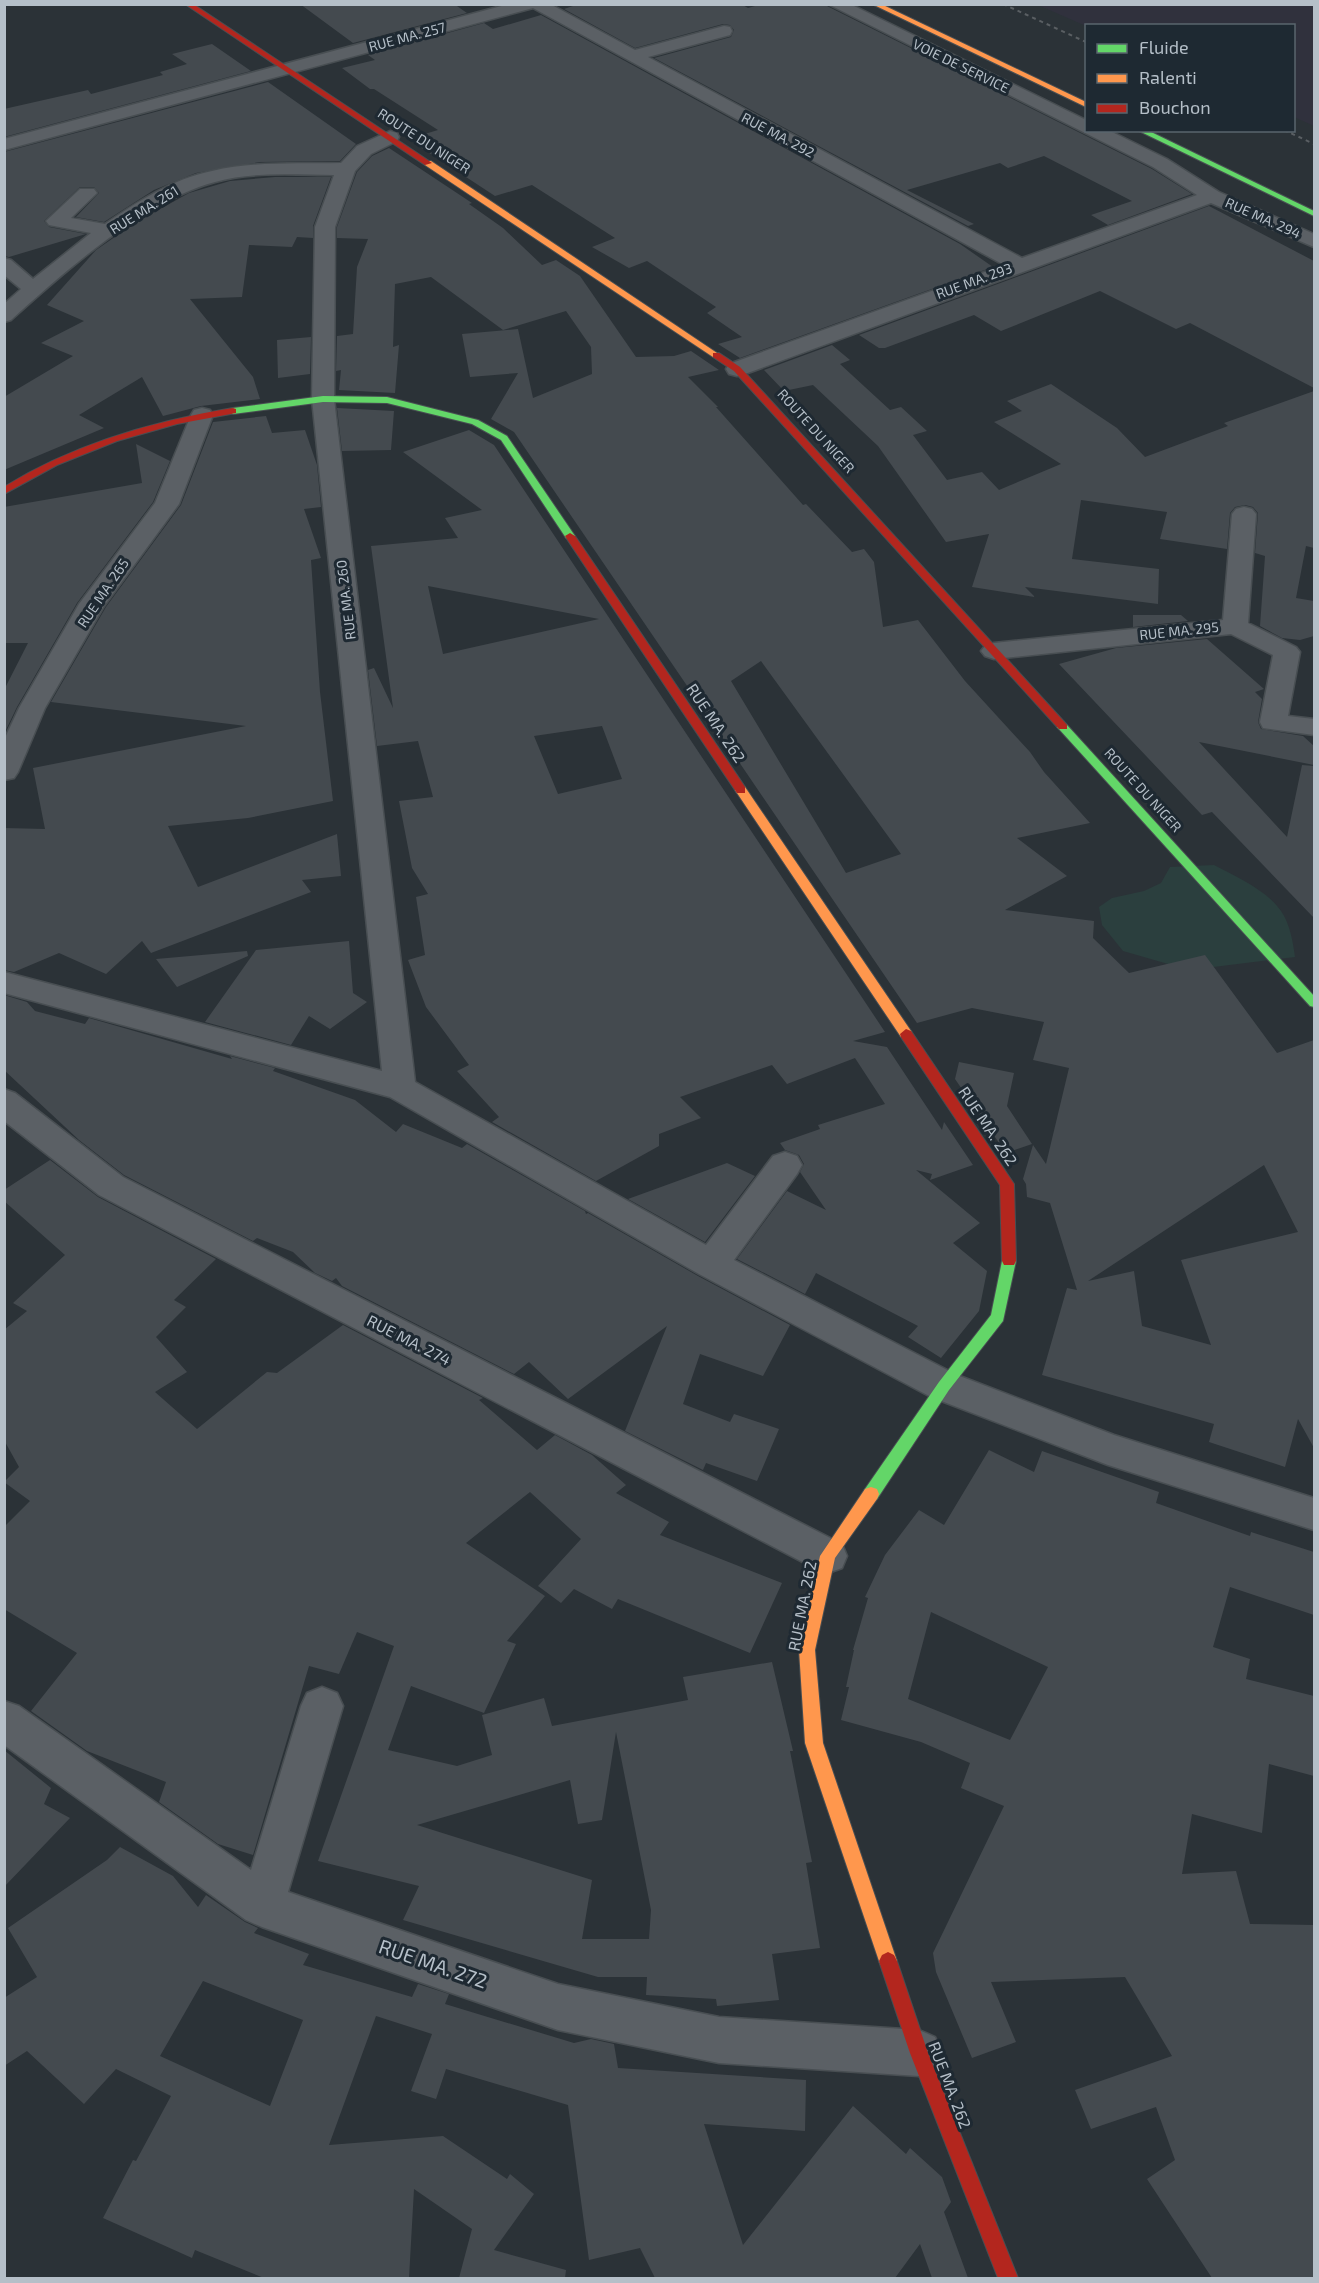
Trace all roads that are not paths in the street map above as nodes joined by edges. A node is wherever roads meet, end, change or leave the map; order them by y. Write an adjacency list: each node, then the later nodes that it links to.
1 (188, 4): 9 (main road, ROUTE DU NIGER)
2 (530, 4): 9 (street, RUE MA. 257)
3 (537, 4): 8 (street, RUE MA. 292)
4 (836, 4): 12 (street, VOIE DE SERVICE)
5 (875, 4): 11 (main road)
6 (902, 4): 10 (main road)
7 (724, 31): 8 (street)
8 (632, 56): 26 (street, RUE MA. 292)
9 (284, 69): 15 (main road, ROUTE DU NIGER); 16 (street, RUE MA. 257)
10 (1085, 90)
11 (1085, 105)
12 (1085, 127)
13 (1097, 132): 18 (street)
14 (1144, 132): 17 (main road)
15 (390, 137): 19 (street, RUE MA. 260); 29 (main road, ROUTE DU NIGER)
16 (4, 144)
17 (1189, 154): 18 (street); 22 (main road)
18 (1160, 163): 21 (street)
19 (346, 169): 23 (street, RUE MA. 261); 30 (street, RUE MA. 260)
20 (87, 194): 23 (street)
21 (1212, 196): 24 (street, RUE MA. 294); 26 (street, RUE MA. 293)
22 (1314, 214)
23 (110, 231): 27 (street, RUE MA. 261)
24 (1314, 241)
25 (4, 264): 27 (street)
26 (1019, 265): 29 (street, RUE MA. 293)
27 (33, 289): 28 (street, RUE MA. 261)
28 (4, 316)
29 (737, 369): 35 (main road, ROUTE DU NIGER)
30 (323, 399): 31 (main road, RUE MA. 262); 40 (street, RUE MA. 260); 44 (main road, RUE MA. 262)
31 (202, 415): 32 (main road, RUE MA. 262); 37 (street, RUE MA. 265)
32 (4, 491)
33 (1244, 514): 34 (street)
34 (1235, 626): 35 (street, RUE MA. 295); 36 (street, RUE MA. 295)
35 (994, 651): 39 (main road, ROUTE DU NIGER)
36 (1314, 727)
37 (4, 772)
38 (4, 982): 40 (street)
39 (1314, 1003)
40 (400, 1088): 43 (street)
41 (4, 1101): 46 (street, RUE MA. 274)
42 (785, 1165): 43 (street)
43 (711, 1264): 44 (street)
44 (944, 1386): 45 (street); 46 (main road, RUE MA. 262)
45 (1314, 1514)
46 (828, 1556): 50 (main road, RUE MA. 262)
47 (322, 1706): 49 (street)
48 (4, 1720): 49 (street, RUE MA. 272)
49 (262, 1905): 50 (street, RUE MA. 272)
50 (919, 2053): 51 (main road, RUE MA. 262)
51 (1008, 2278)

